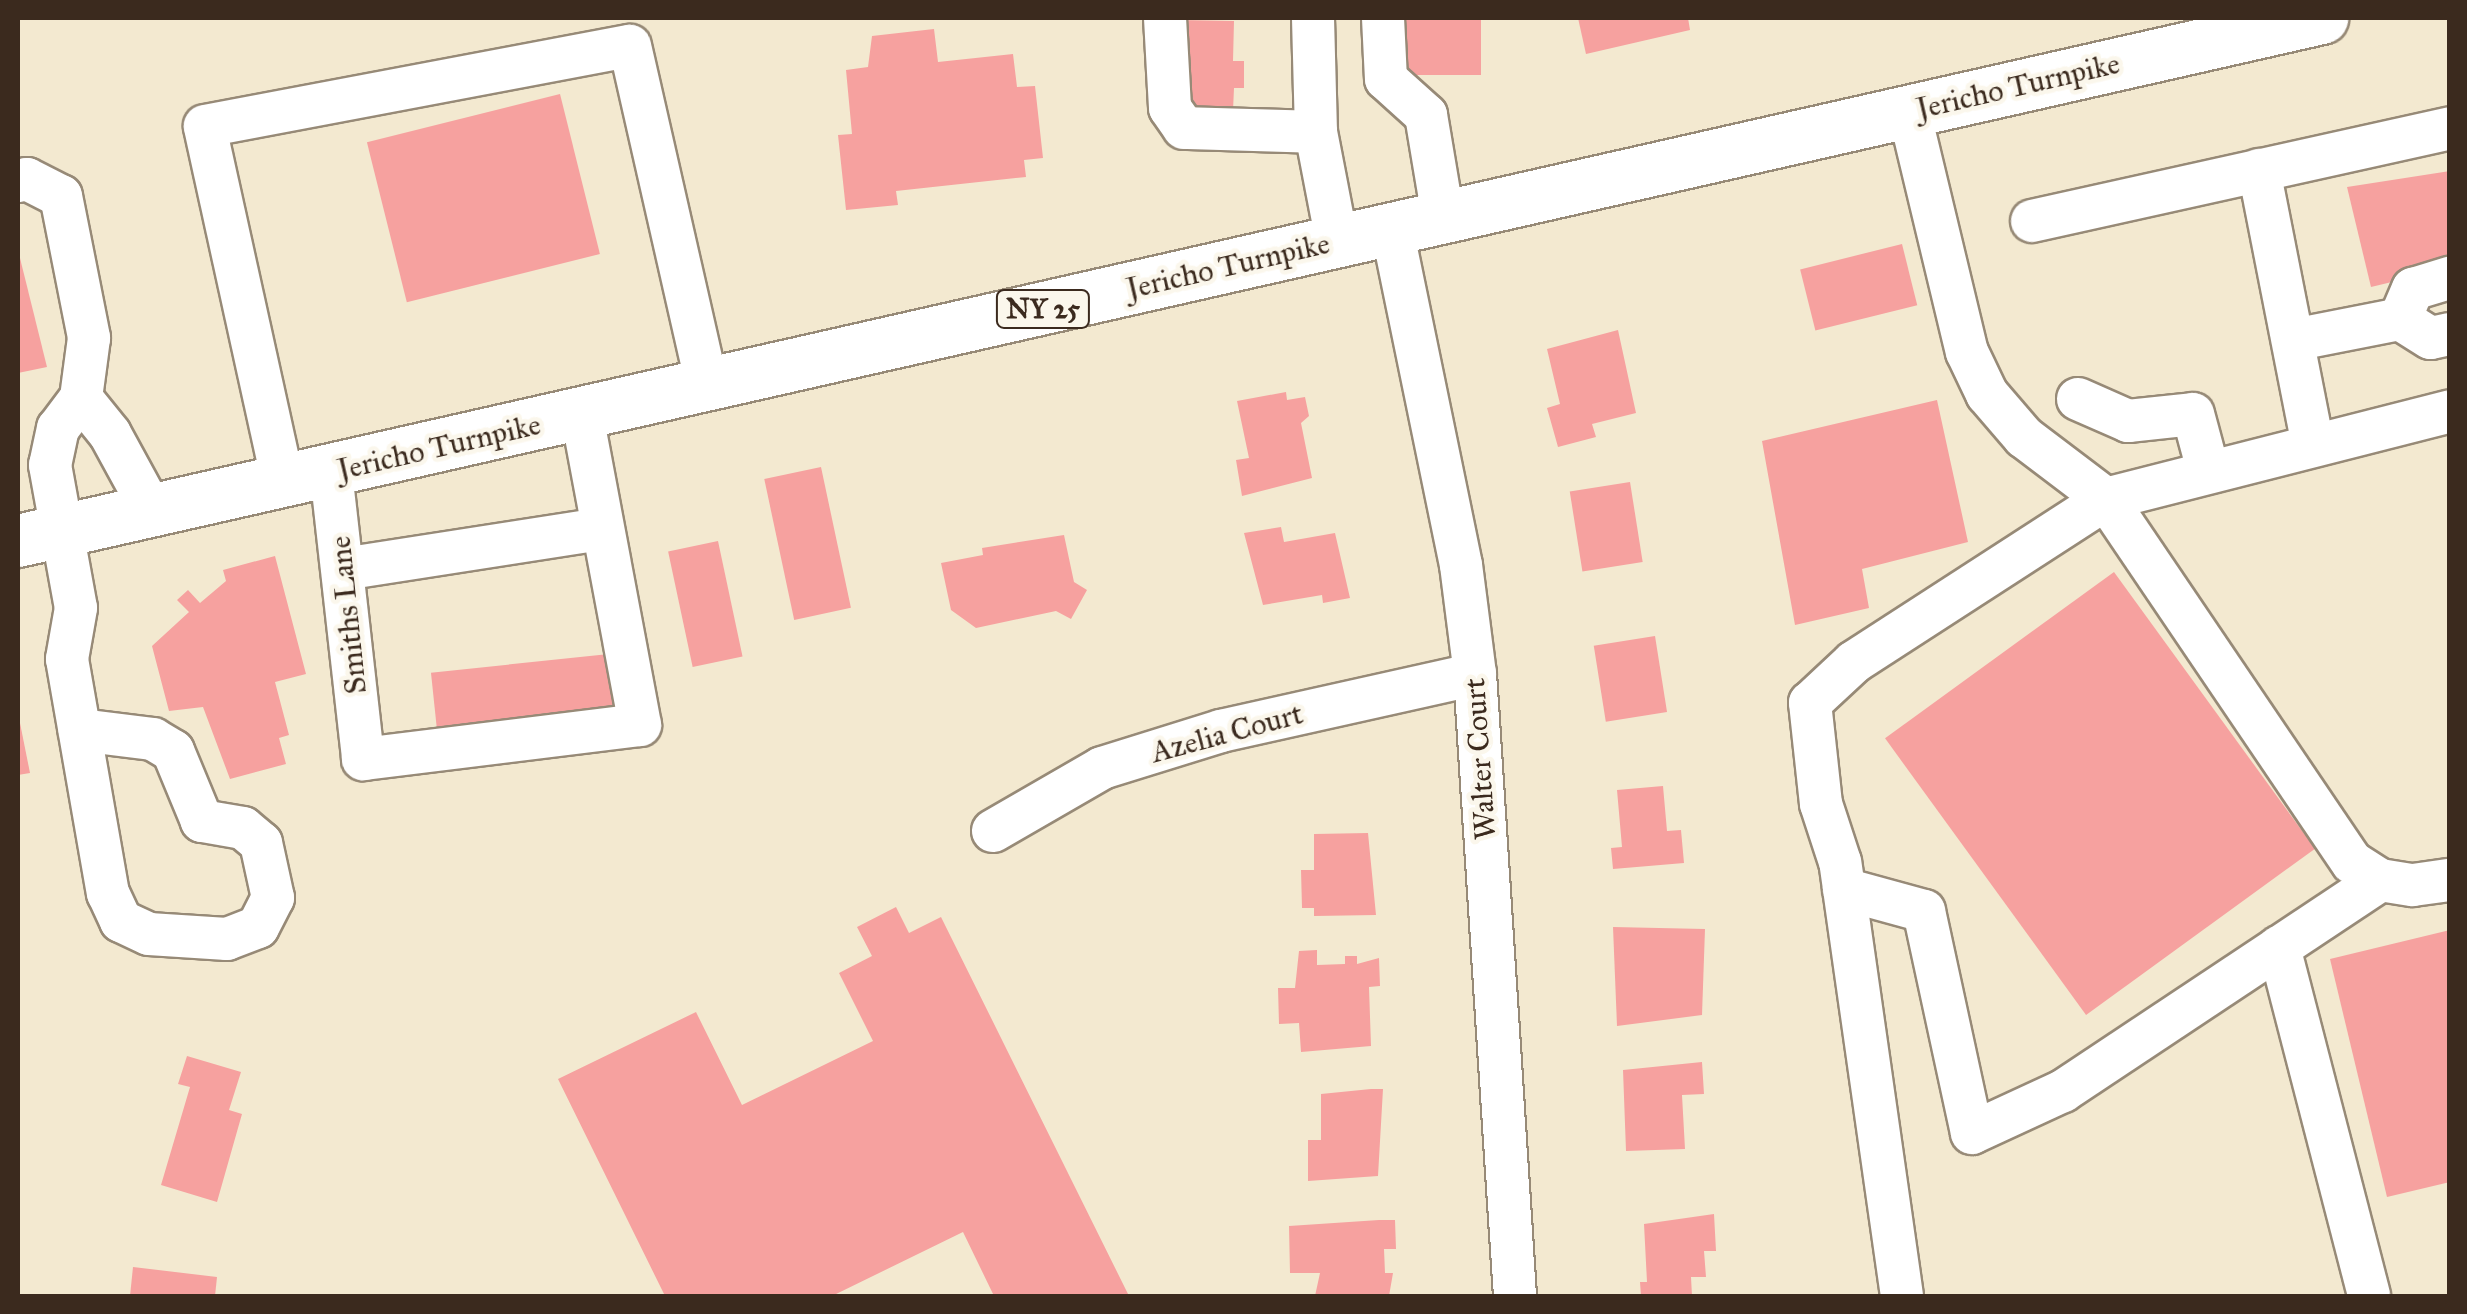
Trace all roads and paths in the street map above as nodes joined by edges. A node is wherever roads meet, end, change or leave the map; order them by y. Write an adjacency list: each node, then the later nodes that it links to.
1 (1165, 18): 7 (street)
2 (1314, 18): 7 (street)
3 (1383, 18): 10 (street)
4 (2322, 18): 5 (main road, Jericho Turnpike / NY 25)
5 (1910, 111): 10 (main road, Jericho Turnpike / NY 25); 28 (street)
6 (2450, 128): 8 (street)
7 (1316, 132): 13 (street)
8 (2260, 170): 11 (street); 19 (street)
9 (18, 181): 21 (street)
10 (1442, 217): 12 (main road, Jericho Turnpike / NY 25)
11 (2032, 221)
12 (1392, 229): 13 (main road, Jericho Turnpike / NY 25); 33 (street, Walter Court)
13 (1337, 242): 20 (main road, Jericho Turnpike / NY 25)
14 (2450, 278): 17 (street)
15 (2450, 296): 17 (street)
16 (2450, 315): 17 (street)
17 (2400, 319): 18 (street); 19 (street)
18 (2450, 334)
19 (2293, 340): 25 (street)
20 (706, 386): 24 (main road, Jericho Turnpike / NY 25); 27 (street, Smiths Lane)
21 (81, 398): 29 (street); 31 (street)
22 (2078, 399): 26 (street)
23 (2450, 411): 25 (street)
24 (582, 414): 27 (main road, Jericho Turnpike / NY 25); 30 (street)
25 (2313, 444): 26 (street)
26 (2208, 470): 28 (street)
27 (307, 477): 29 (main road, Jericho Turnpike / NY 25); 32 (street, Smiths Lane)
28 (2106, 499): 36 (street); 38 (street)
29 (152, 511): 31 (main road, Jericho Turnpike / NY 25)
30 (601, 528): 32 (street); 32 (street, Smiths Lane)
31 (39, 536): 34 (street)
32 (343, 569)
33 (1475, 674): 35 (street, Azelia Court); 40 (street, Walter Court)
34 (80, 730): 34 (street)
35 (993, 831)
36 (2380, 880): 37 (street); 39 (street)
37 (2450, 880)
38 (1844, 889): 39 (street); 41 (street)
39 (2279, 947): 42 (street)
40 (1515, 1296)
41 (1902, 1296)
42 (2369, 1296)

